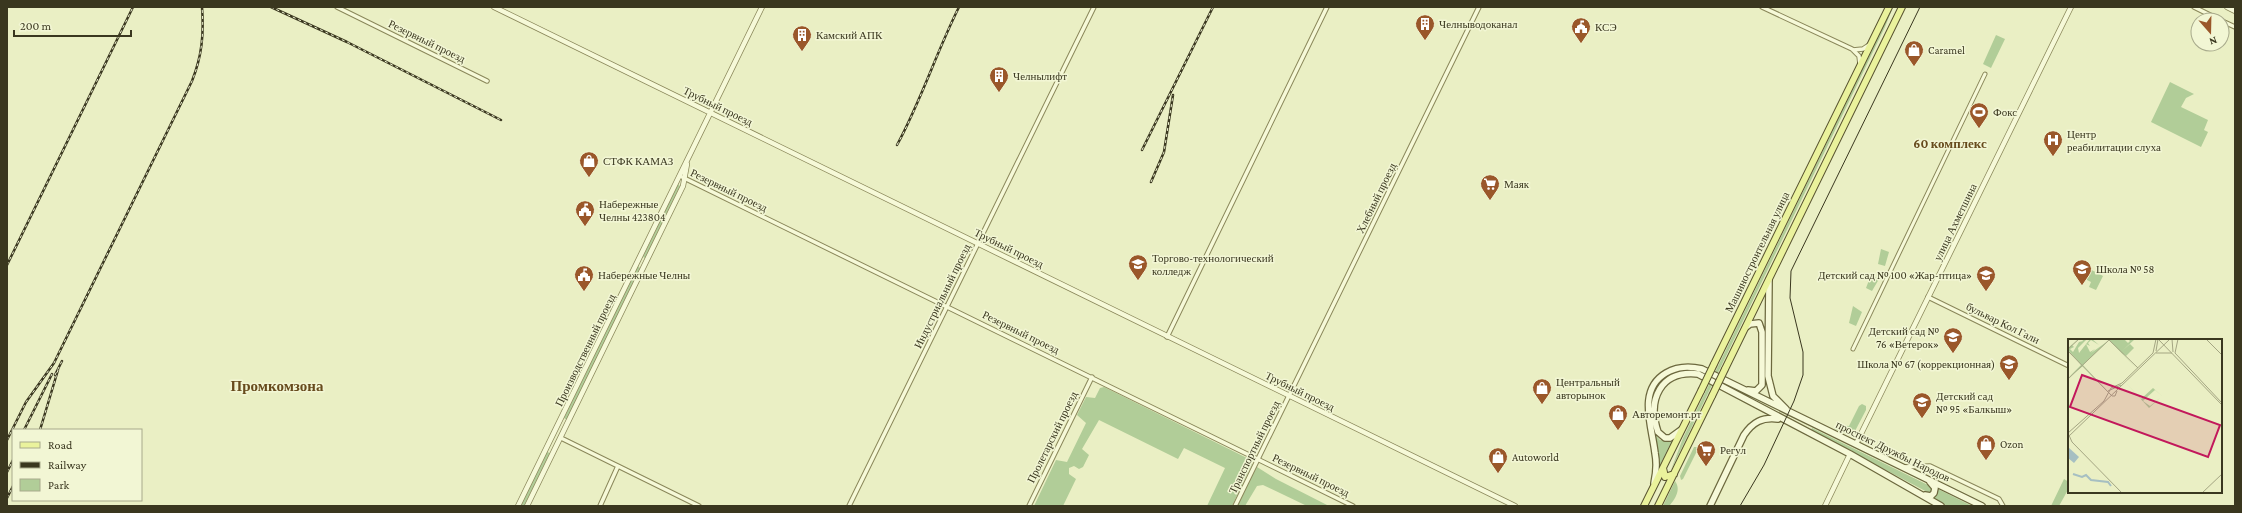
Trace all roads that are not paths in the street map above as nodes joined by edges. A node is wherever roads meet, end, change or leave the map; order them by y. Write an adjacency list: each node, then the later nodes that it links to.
1 (337, 7): 22 (street, Резервный проезд)
2 (494, 7): 23 (street, Трубный проезд)
3 (762, 7): 23 (street, Производственный проезд)
4 (1094, 7): 25 (street, Индустриальный проезд)
5 (1327, 7): 32 (street)
6 (1479, 7): 37 (street, Хлебный проезд)
7 (1762, 7): 19 (street)
8 (1888, 7): 18 (main road, Машиностроительная улица)
9 (2071, 7): 29 (street, улица Ахметшина)
10 (2194, 7): 14 (street)
11 (2226, 7): 13 (street)
12 (1901, 8): 28 (main road, Машиностроительная улица)
13 (2235, 11)
14 (2204, 12)
15 (2235, 22): 16 (street)
16 (2231, 25): 17 (street)
17 (2235, 27)
18 (1872, 42): 19 (street); 20 (main road, Машиностроительная улица)
19 (1852, 49): 20 (street)
20 (1860, 67): 41 (main road, Машиностроительная улица, bridge)
21 (1985, 74): 33 (street)
22 (487, 81)
23 (711, 113): 24 (street, Производственный проезд); 25 (street, Трубный проезд)
24 (682, 176): 26 (street, Производственный проезд); 27 (street, Производственный проезд); 30 (street, Резервный проезд)
25 (978, 243): 30 (street, Индустриальный проезд); 32 (street, Трубный проезд)
26 (638, 260): 27 (street); 42 (street, Производственный проезд)
27 (645, 264): 44 (street, Производственный проезд)
28 (1769, 279): 31 (main road, Машиностроительная улица); 38 (main road)
29 (1928, 297): 34 (street, бульвар Кол Гали); 45 (street, улица Ахметшина)
30 (948, 306): 35 (street, Резервный проезд); 59 (street, Индустриальный проезд)
31 (1745, 327): 36 (main road); 51 (main road, Машиностроительная улица, bridge)
32 (1168, 337): 37 (street, Трубный проезд)
33 (1853, 349)
34 (2068, 366)
35 (1092, 377): 47 (street, Резервный проезд); 60 (street, Пролетарский проезд)
36 (1742, 389): 38 (main road, проспект Дружбы Народов); 53 (main road, проспект Дружбы Народов)
37 (1289, 396): 47 (street, Транспортный проезд); 63 (street, Трубный проезд)
38 (1794, 415): 40 (main road, проспект Дружбы Народов)
39 (1782, 419): 41 (main road, проспект Дружбы Народов); 43 (main road, проспект Дружбы Народов); 66 (main road)
40 (1815, 425): 43 (main road); 45 (main road, проспект Дружбы Народов)
41 (1682, 429): 50 (main road, Машиностроительная улица)
42 (554, 434): 44 (street); 55 (street, Производственный проезд)
43 (1810, 434): 46 (main road, проспект Дружбы Народов)
44 (561, 438): 48 (street); 56 (street, Производственный проезд)
45 (1856, 444): 49 (main road, проспект Дружбы Народов)
46 (1850, 454): 54 (main road, проспект Дружбы Народов); 67 (street)
47 (1258, 459): 61 (street, Транспортный проезд); 62 (street, Резервный проезд)
48 (618, 466): 57 (street); 58 (street)
49 (1901, 466): 52 (main road, проспект Дружбы Народов); 70 (street)
50 (1663, 468): 51 (main road); 53 (main road, Машиностроительная улица)
51 (1674, 474): 65 (main road, Машиностроительная улица)
52 (1930, 480): 54 (main road); 69 (main road, проспект Дружбы Народов)
53 (1653, 488): 64 (main road, Машиностроительная улица)
54 (1922, 495): 68 (main road, проспект Дружбы Народов)
55 (518, 506)
56 (527, 506)
57 (600, 506)
58 (699, 506)
59 (849, 506)
60 (1029, 506)
61 (1235, 506)
62 (1353, 506)
63 (1515, 506)
64 (1644, 506)
65 (1658, 506)
66 (1710, 506)
67 (1825, 506)
68 (1941, 506)
69 (1982, 506)
70 (2003, 506)

